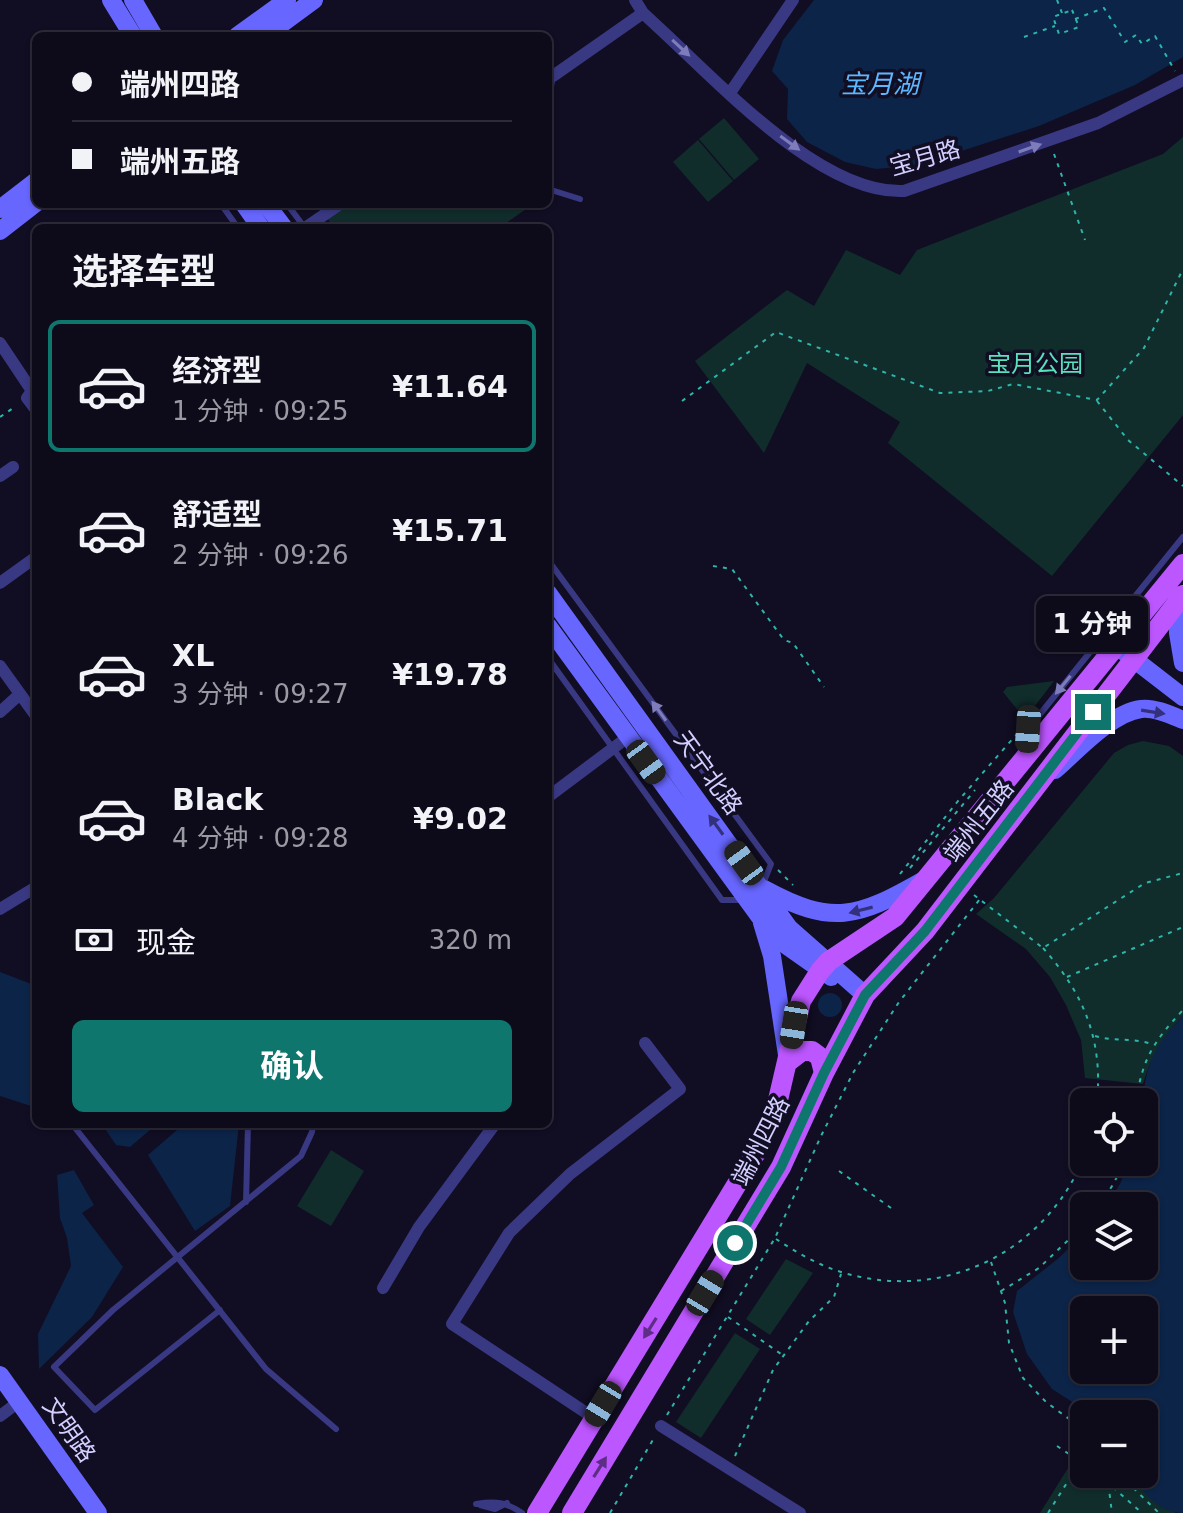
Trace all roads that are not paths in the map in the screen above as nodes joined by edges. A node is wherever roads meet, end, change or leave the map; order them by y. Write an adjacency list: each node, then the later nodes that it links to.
1 (111, 0): 8 (main road)
2 (133, 0): 9 (main road)
3 (287, 0): 10 (main road)
4 (314, 0): 11 (main road)
5 (635, 0): 7 (street, 宝月路)
6 (793, 0): 14 (street)
7 (643, 13): 12 (street); 14 (street, 宝月路, one-way to 14)
8 (131, 32)
9 (152, 32)
10 (243, 32)
11 (270, 32)
12 (552, 75)
13 (1183, 80): 14 (street, 宝月路, one-way to 13)
14 (730, 93)
15 (32, 184): 20 (main road)
16 (552, 190): 17 (lane)
17 (580, 199)
18 (32, 206): 22 (main road)
19 (334, 208): 21 (street)
20 (0, 209)
21 (311, 224)
22 (0, 231)
23 (0, 343): 24 (street)
24 (32, 391)
25 (13, 467): 26 (street)
26 (0, 476)
27 (1183, 537): 47 (lane, one-way to 47)
28 (32, 560): 31 (street)
29 (1183, 564): 36 (main road, 端州五路)
30 (552, 565): 51 (lane, one-way to 30)
31 (0, 583)
32 (1181, 598): 34 (main road); 37 (main road, 端州五路)
33 (552, 599): 51 (main road, 天宁北路, one-way to 33)
34 (1180, 630): 39 (main road)
35 (552, 632): 46 (main road, 天宁北路)
36 (1116, 646): 37 (main road); 47 (main road, 端州五路)
37 (1133, 660): 42 (main road); 48 (main road, 端州五路)
38 (552, 663): 46 (lane)
39 (1183, 663)
40 (0, 666): 41 (street)
41 (20, 694): 43 (street); 44 (street)
42 (1183, 697)
43 (32, 710)
44 (0, 712)
45 (1183, 720): 48 (main road, one-way to 45)
46 (621, 742): 49 (street); 54 (main road, 天宁北路)
47 (1026, 758): 50 (main road, 端州五路)
48 (1043, 780): 56 (main road, 端州五路)
49 (552, 794)
50 (930, 875): 51 (main road, one-way to 51); 55 (main road, 端州五路)
51 (761, 888): 55 (main road, 天宁北路)
52 (32, 889): 53 (street)
53 (0, 909)
54 (762, 920): 55 (main road, 天宁北路); 58 (main road)
55 (824, 966): 56 (main road, 天宁北路); 58 (main road, 端州四路)
56 (865, 995): 59 (main road, 端州四路)
57 (645, 1043): 71 (street)
58 (789, 1061): 59 (main road); 71 (main road, 端州四路, one-way to 71)
59 (824, 1073): 78 (main road, 端州四路, one-way to 59)
60 (75, 1128): 65 (lane)
61 (248, 1128): 64 (lane)
62 (312, 1128): 64 (lane)
63 (492, 1128): 66 (street)
64 (246, 1202): 65 (lane)
65 (179, 1257): 67 (lane); 67 (lane)
66 (383, 1288)
67 (220, 1310): 73 (lane)
68 (0, 1375): 69 (main road, 文明路)
69 (20, 1401): 70 (street); 75 (main road, 文明路)
70 (0, 1416)
71 (594, 1418): 77 (main road, 端州四路)
72 (661, 1426): 79 (street)
73 (336, 1429)
74 (507, 1503): 76 (lane)
75 (98, 1513)
76 (522, 1513)
77 (537, 1513)
78 (572, 1513)
79 (800, 1513)

